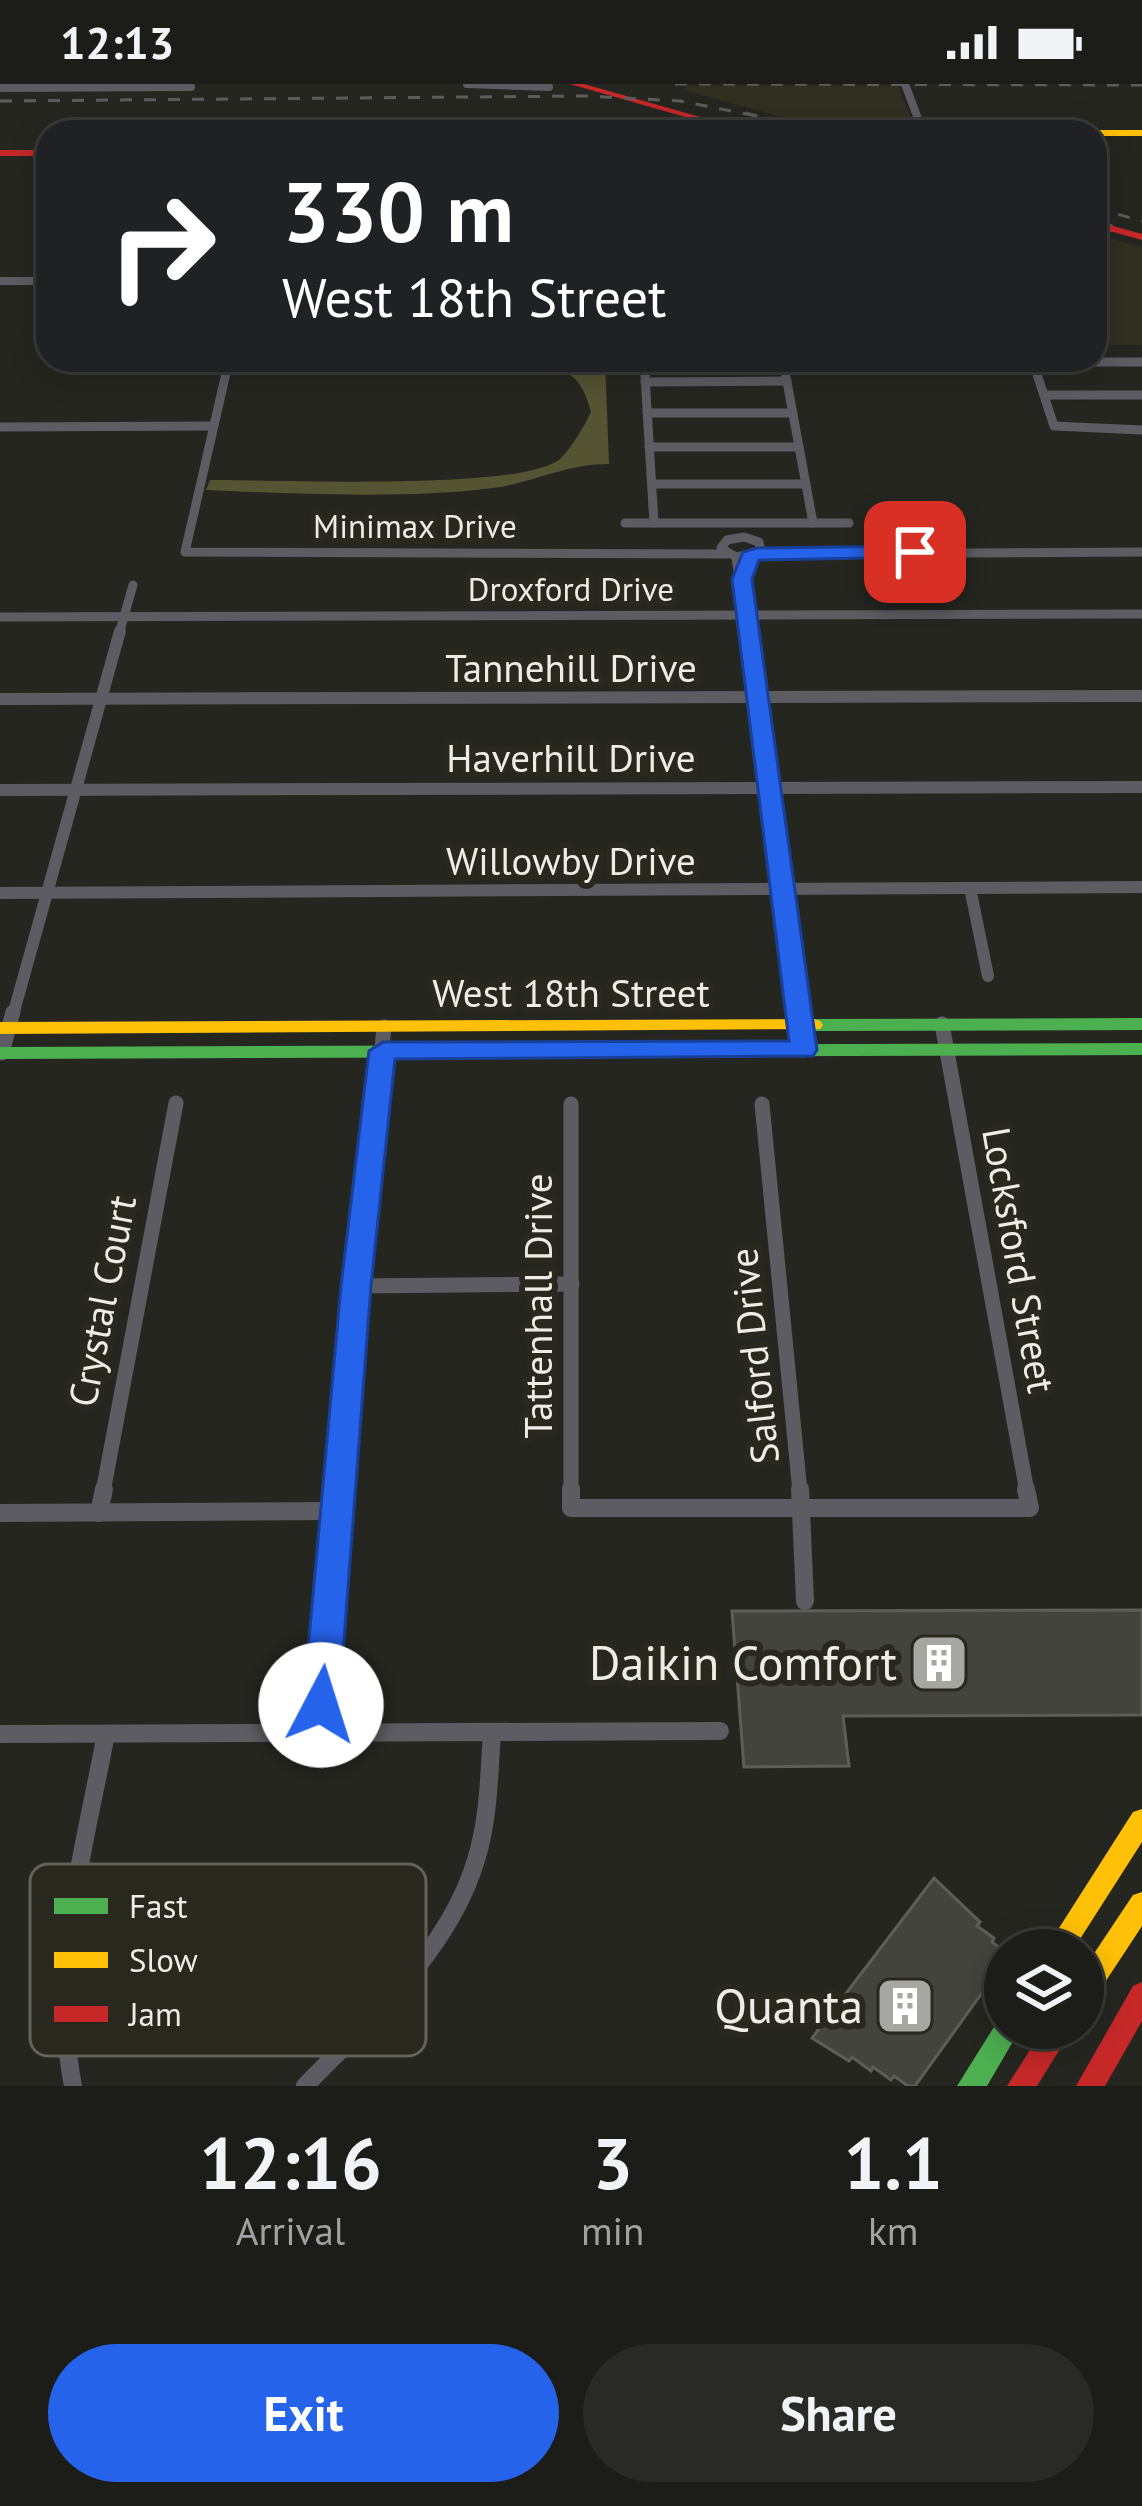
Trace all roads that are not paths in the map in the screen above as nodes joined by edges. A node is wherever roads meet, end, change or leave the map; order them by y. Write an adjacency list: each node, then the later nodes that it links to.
1 (467, 84): 5 (street)
2 (574, 84): 8 (main road)
3 (598, 84): 9 (main road)
4 (905, 84): 13 (street)
5 (549, 87)
6 (0, 88): 7 (street)
7 (191, 88)
8 (617, 96): 9 (main road); 10 (main road)
9 (645, 97): 10 (main road)
10 (672, 108): 11 (main road); 12 (main road)
11 (710, 120)
12 (722, 120)
13 (918, 120)
14 (1107, 134): 15 (main road)
15 (1142, 134)
16 (0, 153): 17 (main road)
17 (36, 153)
18 (1107, 231): 19 (main road)
19 (1142, 237)
20 (0, 281): 21 (street)
21 (36, 281)
22 (1107, 362): 23 (street)
23 (1142, 362)
24 (227, 372): 35 (street)
25 (645, 372): 29 (street)
26 (785, 372): 28 (street)
27 (1036, 372): 30 (street)
28 (787, 381): 29 (street); 33 (street)
29 (645, 382): 32 (street)
30 (1043, 395): 31 (street); 36 (street)
31 (1142, 395)
32 (647, 413): 33 (street); 37 (street)
33 (793, 413): 38 (street)
34 (0, 427): 35 (street)
35 (213, 427): 45 (street, Minimax Drive)
36 (1142, 430)
37 (649, 447): 38 (street); 39 (street)
38 (799, 447): 40 (street)
39 (652, 484): 40 (street); 42 (street)
40 (806, 484): 43 (street)
41 (625, 523): 42 (street)
42 (654, 523): 43 (street)
43 (813, 523): 44 (street)
44 (849, 523)
45 (729, 551): 46 (street); 46 (street); 48 (street)
46 (755, 551): 47 (street); 48 (street)
47 (1142, 552)
48 (742, 579): 51 (street)
49 (133, 585): 53 (street)
50 (1142, 614): 51 (street, Droxford Drive)
51 (746, 615): 53 (street, Droxford Drive); 55 (street)
52 (0, 617): 53 (street, Droxford Drive)
53 (124, 617): 57 (street)
54 (1142, 696): 55 (street, Tannehill Drive)
55 (757, 697): 57 (street, Tannehill Drive); 59 (street)
56 (0, 699): 57 (street, Tannehill Drive)
57 (101, 699): 61 (street)
58 (1142, 787): 59 (street, Haverhill Drive)
59 (769, 788): 61 (street, Haverhill Drive); 64 (street)
60 (0, 790): 61 (street, Haverhill Drive)
61 (77, 790): 66 (street)
62 (1142, 887): 63 (street, Willowby Drive)
63 (970, 888): 64 (street, Willowby Drive); 67 (street)
64 (782, 890): 66 (street, Willowby Drive); 68 (street)
65 (0, 893): 66 (street, Willowby Drive)
66 (49, 893): 74 (street)
67 (988, 976)
68 (799, 1024): 69 (main road, West 18th Street); 71 (main road, West 18th Street); 78 (street)
69 (941, 1024): 70 (main road, West 18th Street); 76 (street, Locksford Street)
70 (1142, 1024)
71 (593, 1026): 73 (main road, West 18th Street); 77 (main road)
72 (195, 1027): 73 (main road, West 18th Street); 74 (main road, West 18th Street); 80 (main road)
73 (385, 1027): 79 (street)
74 (5, 1028): 81 (street)
75 (1142, 1048): 76 (main road, West 18th Street)
76 (947, 1049): 78 (main road, West 18th Street); 87 (street, Locksford Street)
77 (593, 1050): 78 (main road, West 18th Street); 79 (main road, West 18th Street)
78 (803, 1050)
79 (383, 1051): 80 (main road, West 18th Street); 86 (street)
80 (190, 1052): 81 (main road, West 18th Street)
81 (1, 1053)
82 (176, 1103): 90 (street, Crystal Court)
83 (571, 1104): 85 (street, Tattenhall Drive)
84 (762, 1104): 87 (street, Salford Drive)
85 (572, 1284): 86 (street); 87 (street, Tattenhall Drive)
86 (356, 1286): 88 (street)
87 (802, 1506): 91 (street, Salford Drive)
88 (336, 1511): 90 (street); 94 (street)
89 (0, 1513): 90 (street)
90 (99, 1513)
91 (805, 1601)
92 (720, 1731): 93 (street)
93 (492, 1732): 94 (street); 101 (street)
94 (317, 1733): 95 (street)
95 (106, 1734): 96 (street); 98 (street)
96 (0, 1735)
97 (1142, 1820): 100 (main road)
98 (84, 1864)
99 (1142, 1904): 102 (main road)
100 (1072, 1929)
101 (426, 1952)
102 (1104, 1961)
103 (1142, 1995): 112 (main road)
104 (995, 2049): 110 (main road)
105 (1046, 2049): 111 (main road)
106 (68, 2056): 108 (street)
107 (334, 2056): 109 (street)
108 (73, 2086)
109 (305, 2086)
110 (971, 2086)
111 (1021, 2086)
112 (1090, 2086)

